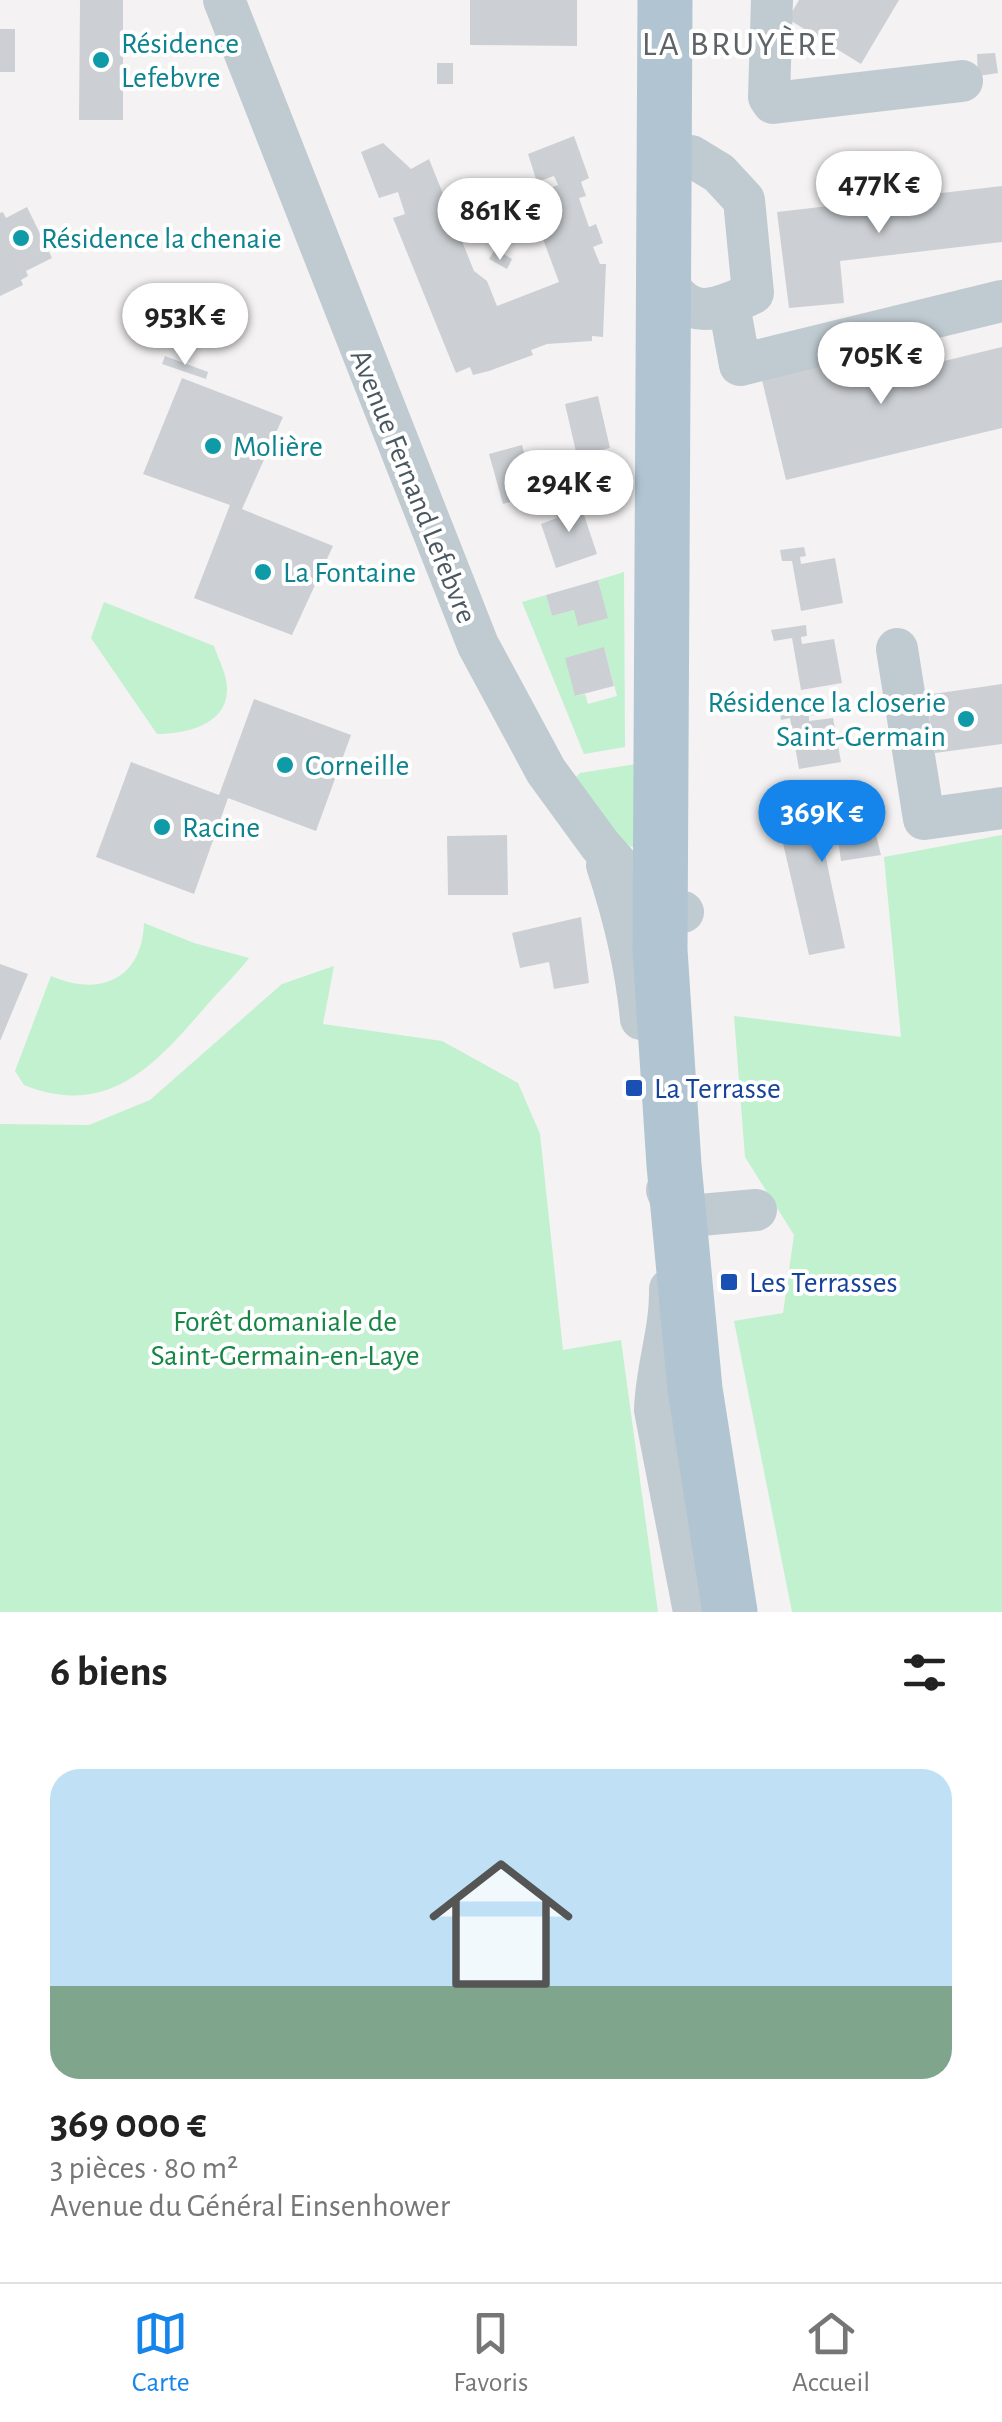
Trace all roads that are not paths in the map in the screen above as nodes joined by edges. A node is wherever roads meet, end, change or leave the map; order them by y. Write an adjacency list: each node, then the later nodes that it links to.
1 (224, 0): 10 (street, Avenue Fernand Lefebvre)
2 (664, 0): 6 (main road)
3 (692, 0): 6 (main road)
4 (772, 0): 5 (street)
5 (962, 81)
6 (694, 296): 7 (street); 11 (main road)
7 (1002, 301)
8 (897, 649): 9 (street)
9 (1002, 808)
10 (600, 846): 11 (street, Avenue Fernand Lefebvre); 12 (street)
11 (670, 893): 12 (main road); 13 (main road)
12 (653, 1019): 13 (main road); 13 (street)
13 (700, 1238): 14 (street); 15 (main road); 16 (main road)
14 (694, 1612)
15 (730, 1612)
16 (758, 1612)

